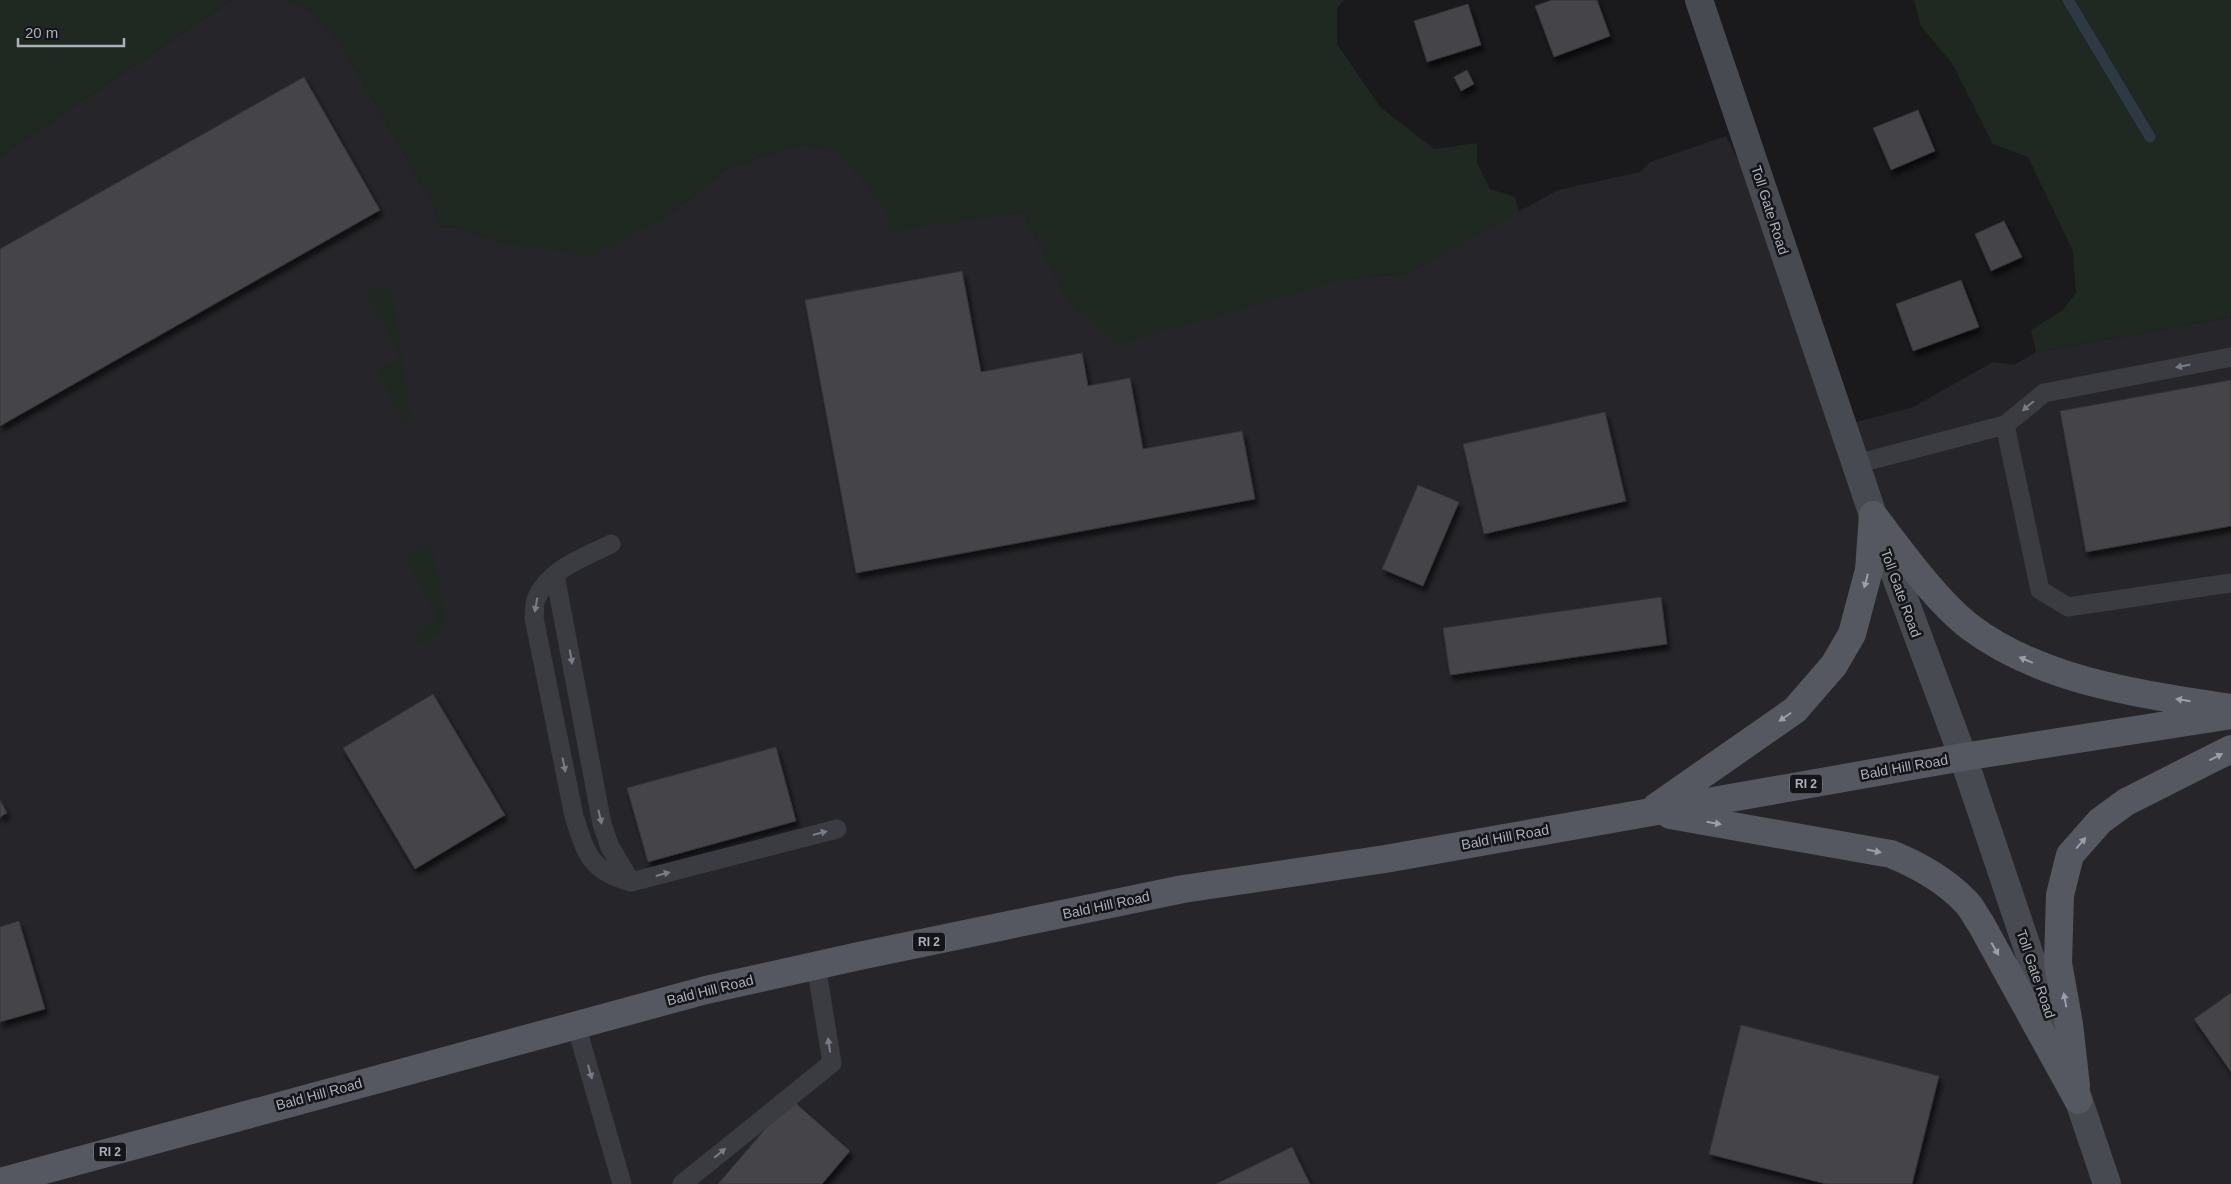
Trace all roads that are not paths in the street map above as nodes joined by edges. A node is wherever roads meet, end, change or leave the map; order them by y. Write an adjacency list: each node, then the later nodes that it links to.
1 (1699, 0): 4 (main road, Toll Gate Road)
2 (2231, 357): 3 (lane, one-way to 3)
3 (2005, 426): 4 (lane); 8 (lane)
4 (1856, 464): 5 (main road, Toll Gate Road)
5 (1873, 515): 9 (main road, one-way to 5); 12 (main road, Toll Gate Road); 13 (main road, one-way to 13)
6 (611, 544): 7 (lane)
7 (555, 575): 15 (lane, one-way to 15); 15 (lane, one-way to 15)
8 (2231, 583)
9 (2231, 708)
10 (2231, 715): 12 (main road, Bald Hill Road / RI 2)
11 (2231, 749): 18 (main road, one-way to 11)
12 (1963, 757): 13 (main road, Bald Hill Road / RI 2); 18 (main road, Toll Gate Road)
13 (1649, 812): 16 (main road, Bald Hill Road / RI 2); 18 (main road, one-way to 18)
14 (837, 829): 15 (lane, one-way to 14)
15 (631, 882)
16 (816, 965): 17 (main road, Bald Hill Road / RI 2); 21 (lane, one-way to 16)
17 (576, 1025): 19 (main road, Bald Hill Road / RI 2); 20 (lane, one-way to 20)
18 (2078, 1100): 22 (main road, Toll Gate Road)
19 (0, 1182)
20 (622, 1184)
21 (682, 1184)
22 (2107, 1184)

